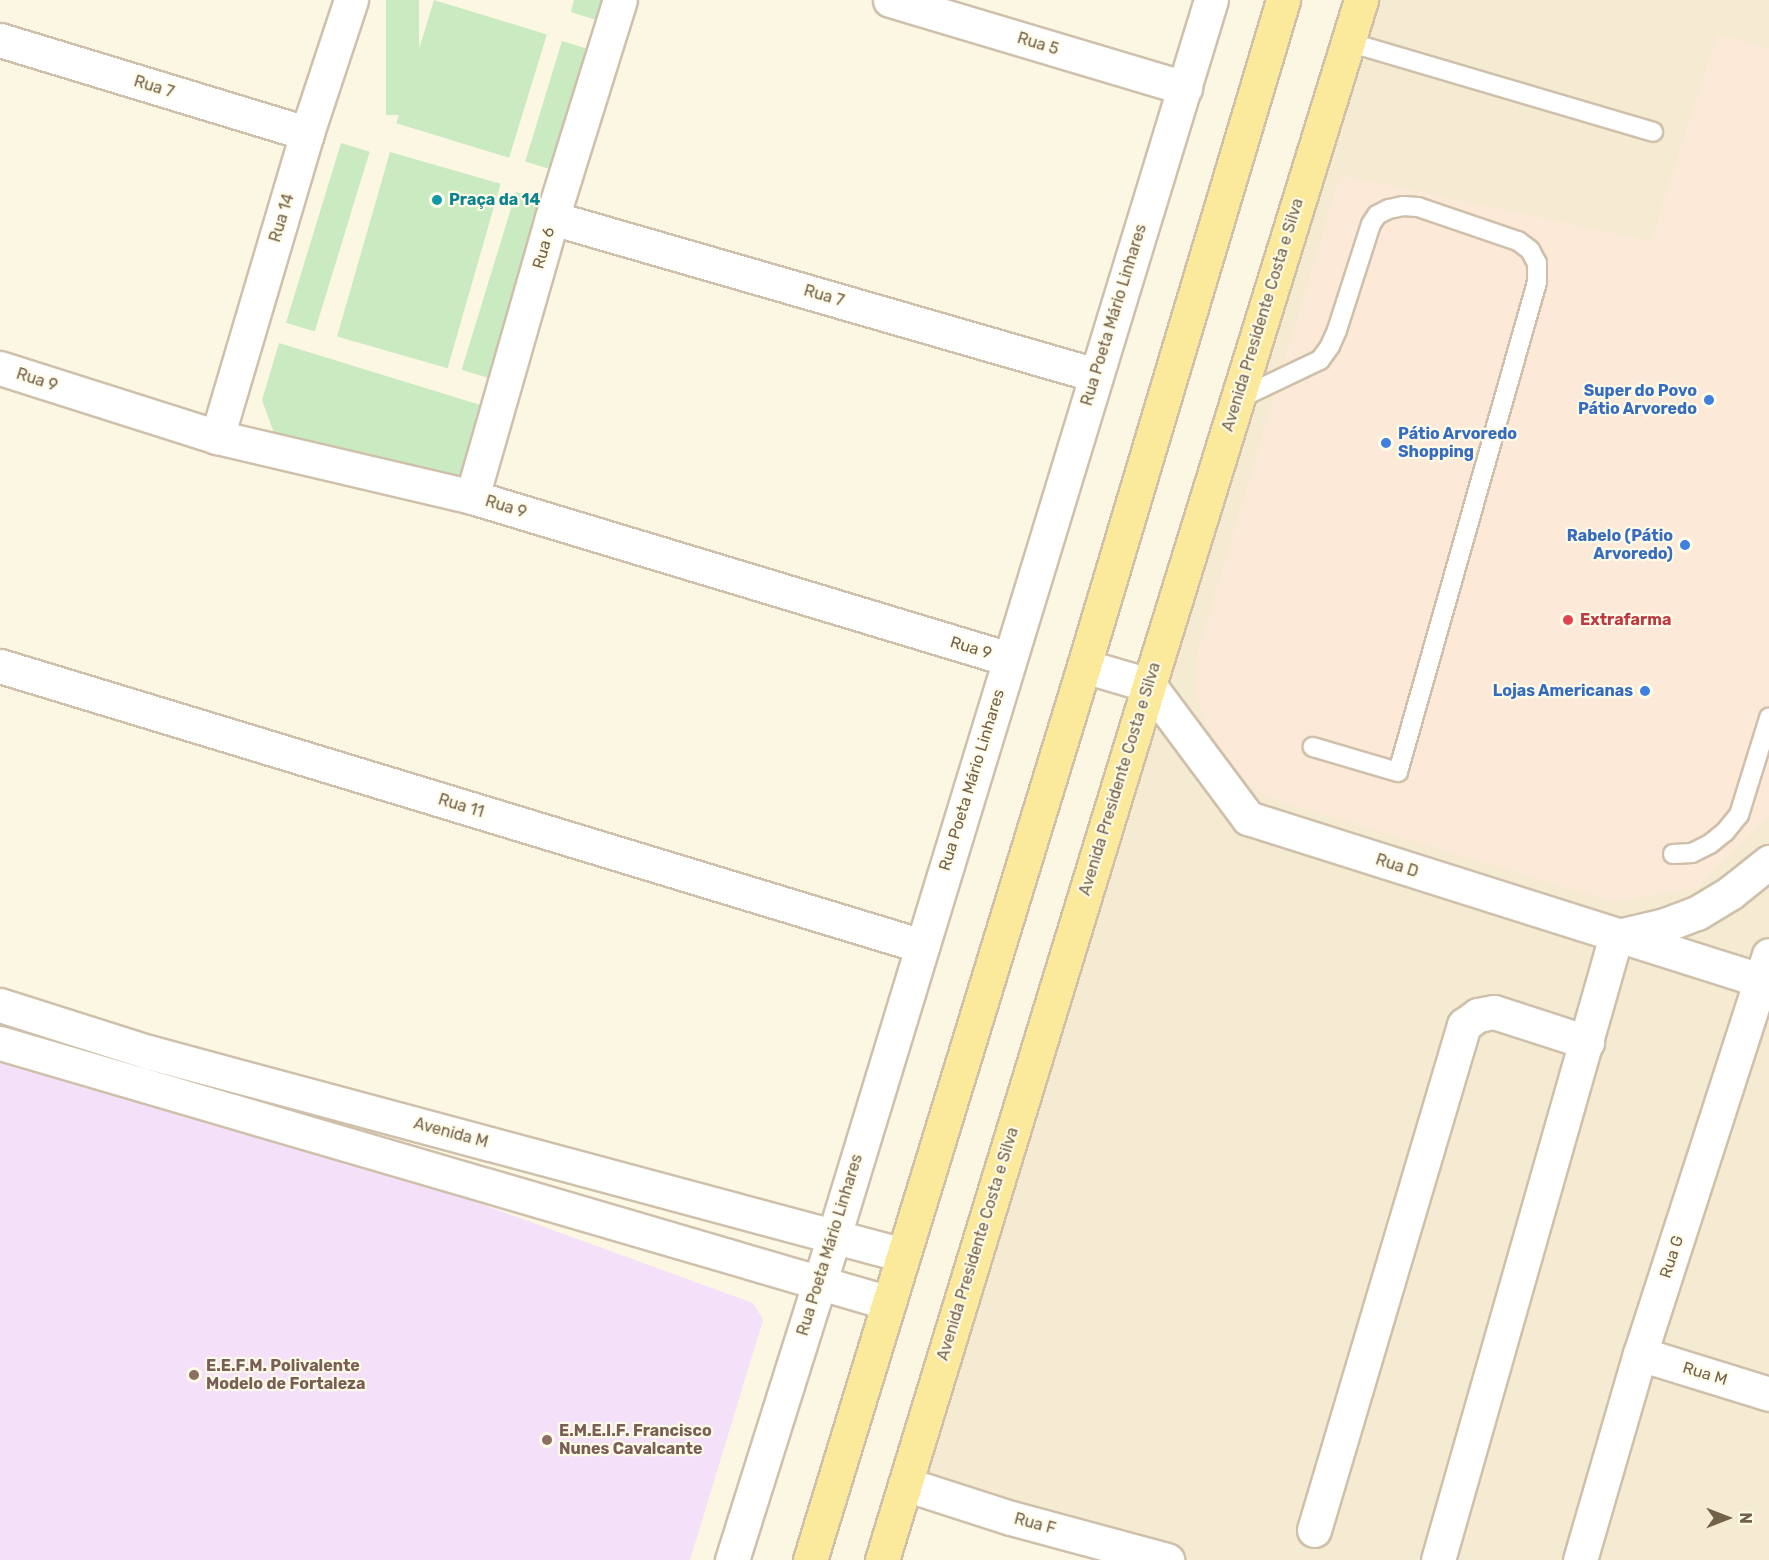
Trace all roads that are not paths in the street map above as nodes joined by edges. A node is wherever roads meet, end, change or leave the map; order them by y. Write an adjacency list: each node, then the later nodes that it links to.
1 (351, 0): 11 (street, Rua 14)
2 (620, 0): 12 (street, Rua 6)
3 (890, 0): 9 (street, Rua 5)
4 (1211, 0): 9 (street, Rua Poeta Mário Linhares)
5 (1283, 0): 20 (main road)
6 (1361, 0): 8 (main road, Avenida Presidente Costa e Silva)
7 (0, 40): 11 (street, Rua 7)
8 (1348, 42): 10 (lane); 15 (main road, Avenida Presidente Costa e Silva)
9 (1185, 88): 14 (street, Rua Poeta Mário Linhares)
10 (1653, 132)
11 (307, 133): 16 (street, Rua 14)
12 (552, 218): 14 (street, Rua 7); 17 (street, Rua 6)
13 (0, 368): 16 (street, Rua 9)
14 (1096, 375): 18 (street, Rua Poeta Mário Linhares)
15 (1238, 399): 21 (main road, Avenida Presidente Costa e Silva); 23 (lane)
16 (217, 437): 17 (street, Rua 9)
17 (472, 497): 18 (street, Rua 9)
18 (1009, 659): 27 (street, Rua Poeta Mário Linhares)
19 (0, 666): 27 (street, Rua 11)
20 (1084, 666): 21 (street); 35 (main road)
21 (1149, 685): 26 (street, Rua D); 40 (main road, Avenida Presidente Costa e Silva)
22 (1769, 718): 24 (lane)
23 (1313, 747)
24 (1673, 854)
25 (1769, 862): 26 (street)
26 (1616, 936): 28 (street, Rua D); 30 (street)
27 (922, 946): 34 (street, Rua Poeta Mário Linhares)
28 (1767, 973): 38 (street, Rua G)
29 (0, 1005): 32 (street, Avenida M)
30 (1587, 1042): 41 (street); 46 (street)
31 (0, 1043): 33 (street)
32 (148, 1052): 33 (street); 34 (street, Avenida M)
33 (138, 1085): 36 (street)
34 (834, 1236): 35 (street, Avenida M); 36 (street, Rua Poeta Mário Linhares)
35 (903, 1255): 37 (main road)
36 (819, 1282): 37 (street); 42 (street, Rua Poeta Mário Linhares)
37 (889, 1304): 43 (main road)
38 (1640, 1354): 39 (street, Rua M); 47 (street, Rua G)
39 (1769, 1394)
40 (905, 1484): 44 (main road, Avenida Presidente Costa e Silva); 45 (street, Rua F)
41 (1314, 1530)
42 (732, 1560)
43 (810, 1560)
44 (882, 1560)
45 (1167, 1560)
46 (1438, 1560)
47 (1580, 1560)

